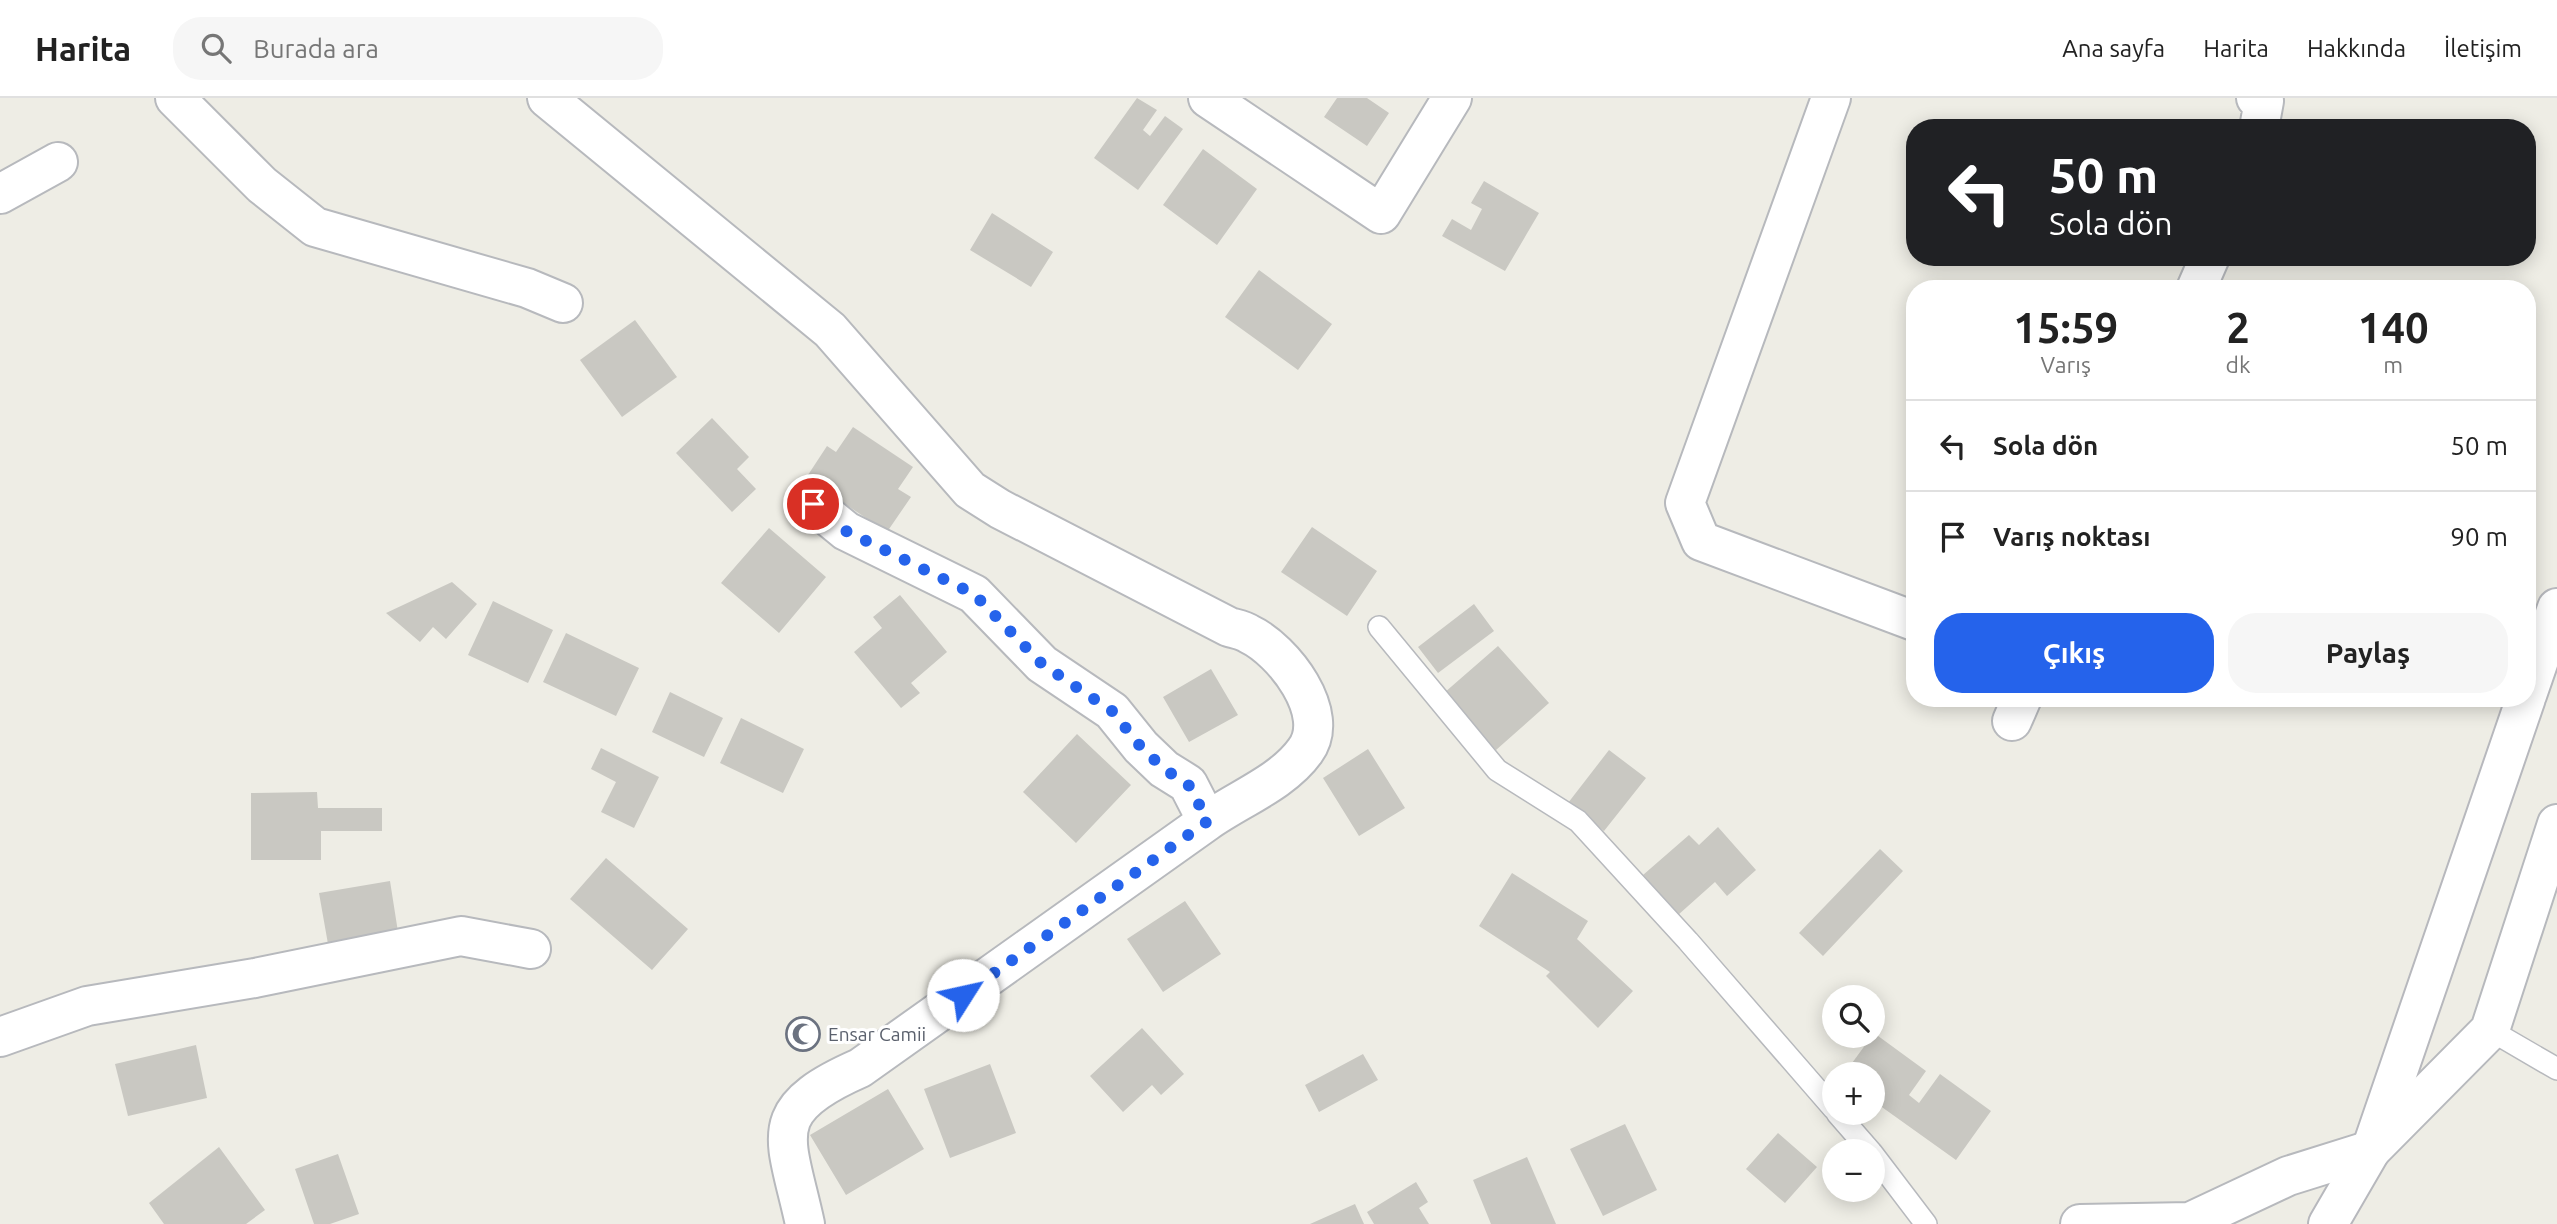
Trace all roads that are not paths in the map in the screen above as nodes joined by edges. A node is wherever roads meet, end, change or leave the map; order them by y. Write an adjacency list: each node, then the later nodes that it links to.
1 (175, 98): 10 (street)
2 (547, 98): 17 (street)
3 (1208, 98): 4 (street)
4 (1452, 98)
5 (1830, 98): 13 (street)
6 (2256, 98): 7 (street)
7 (2261, 119)
8 (58, 162): 9 (street)
9 (0, 194)
10 (563, 303)
11 (813, 504): 17 (street)
12 (2557, 608): 15 (street)
13 (1906, 618)
14 (1379, 627): 23 (lane)
15 (2536, 668)
16 (2523, 707): 26 (street)
17 (1208, 821): 28 (street)
18 (2557, 824): 20 (street)
19 (531, 949): 21 (street)
20 (2490, 1030): 22 (lane); 26 (street)
21 (0, 1037)
22 (2557, 1069)
23 (1822, 1095)
24 (1848, 1125): 25 (lane)
25 (1861, 1139)
26 (2371, 1150): 30 (street); 31 (street)
27 (1885, 1169): 29 (lane)
28 (805, 1224)
29 (1926, 1224)
30 (2080, 1224)
31 (2328, 1224)

